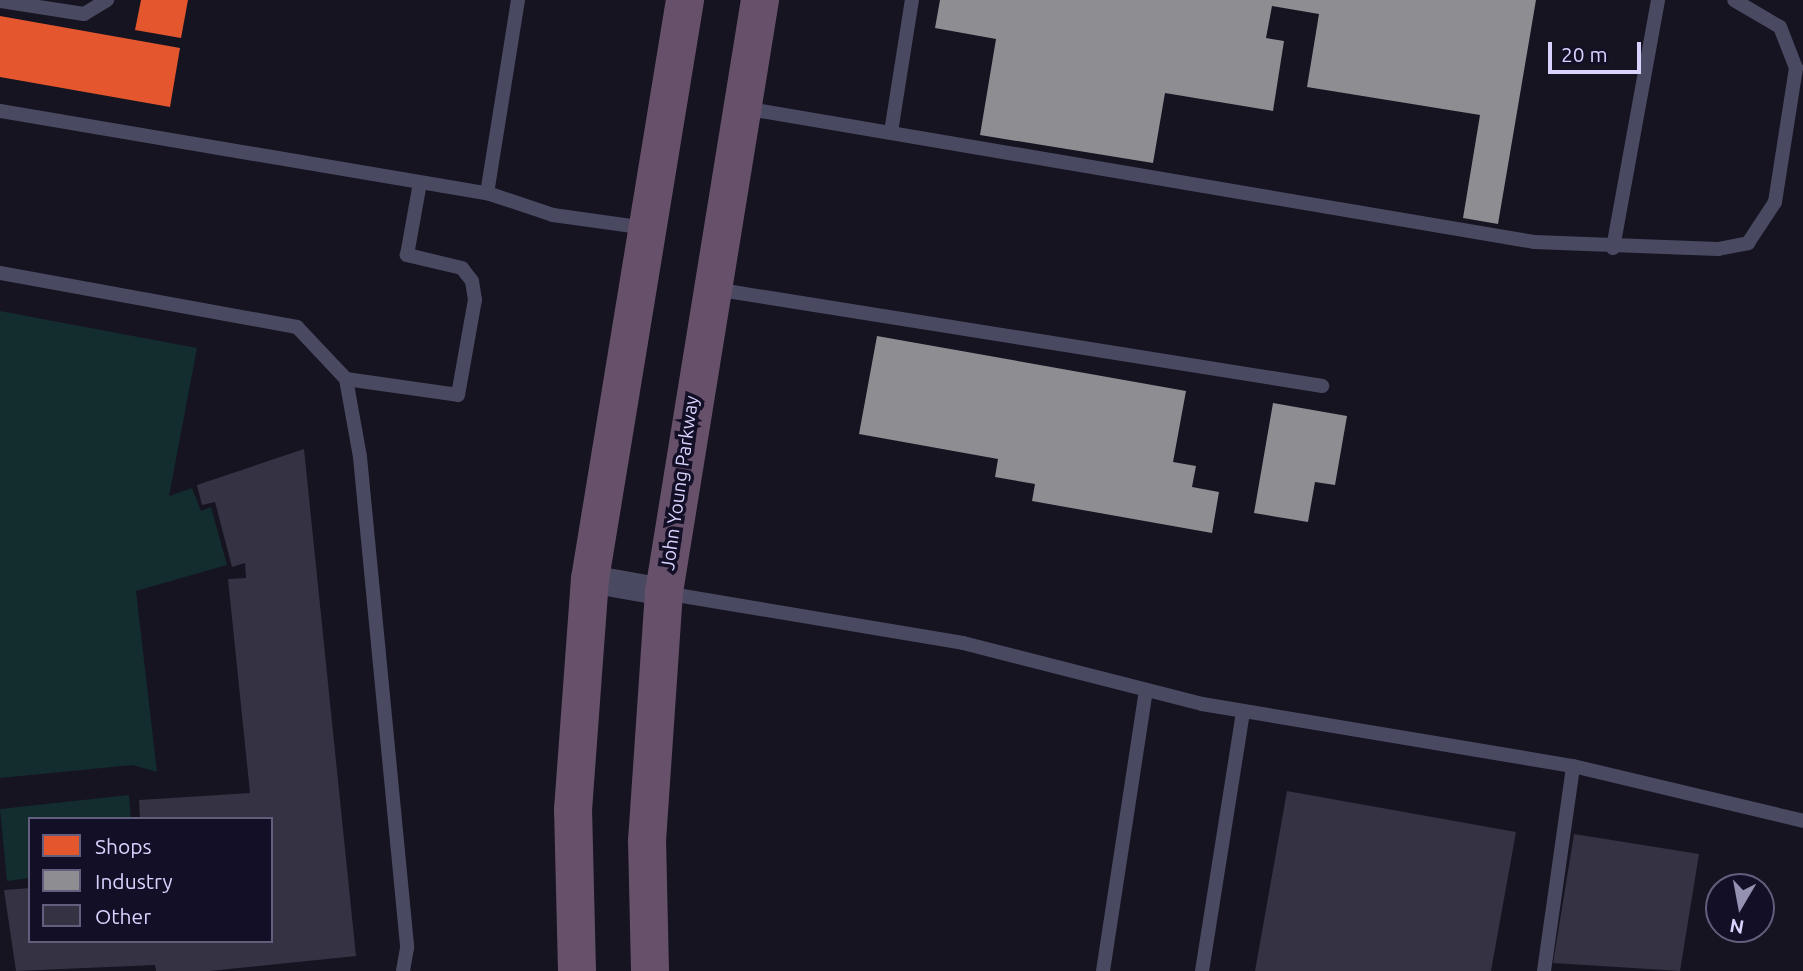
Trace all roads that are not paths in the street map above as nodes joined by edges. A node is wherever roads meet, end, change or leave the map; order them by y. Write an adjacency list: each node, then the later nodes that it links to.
1 (107, 0): 8 (lane)
2 (518, 0): 13 (lane)
3 (685, 0): 14 (highway)
4 (760, 0): 9 (highway, John Young Parkway)
5 (912, 0): 11 (lane)
6 (1658, 0): 15 (lane)
7 (1734, 0): 15 (lane)
8 (0, 1)
9 (741, 108): 11 (lane); 17 (highway, John Young Parkway)
10 (0, 111): 12 (lane)
11 (891, 132): 15 (lane)
12 (420, 183): 13 (lane); 18 (lane)
13 (487, 193): 14 (lane)
14 (645, 228): 20 (highway)
15 (1613, 248)
16 (0, 273): 18 (lane)
17 (709, 288): 19 (lane); 21 (highway, John Young Parkway)
18 (346, 379): 26 (lane)
19 (1322, 386)
20 (590, 579): 21 (street); 27 (highway)
21 (664, 592): 22 (lane); 28 (highway, John Young Parkway)
22 (1146, 690): 23 (lane); 29 (lane)
23 (1243, 711): 24 (lane); 30 (lane)
24 (1573, 766): 25 (lane); 31 (lane)
25 (1803, 821)
26 (403, 971)
27 (577, 971)
28 (650, 971)
29 (1103, 971)
30 (1202, 971)
31 (1544, 971)

